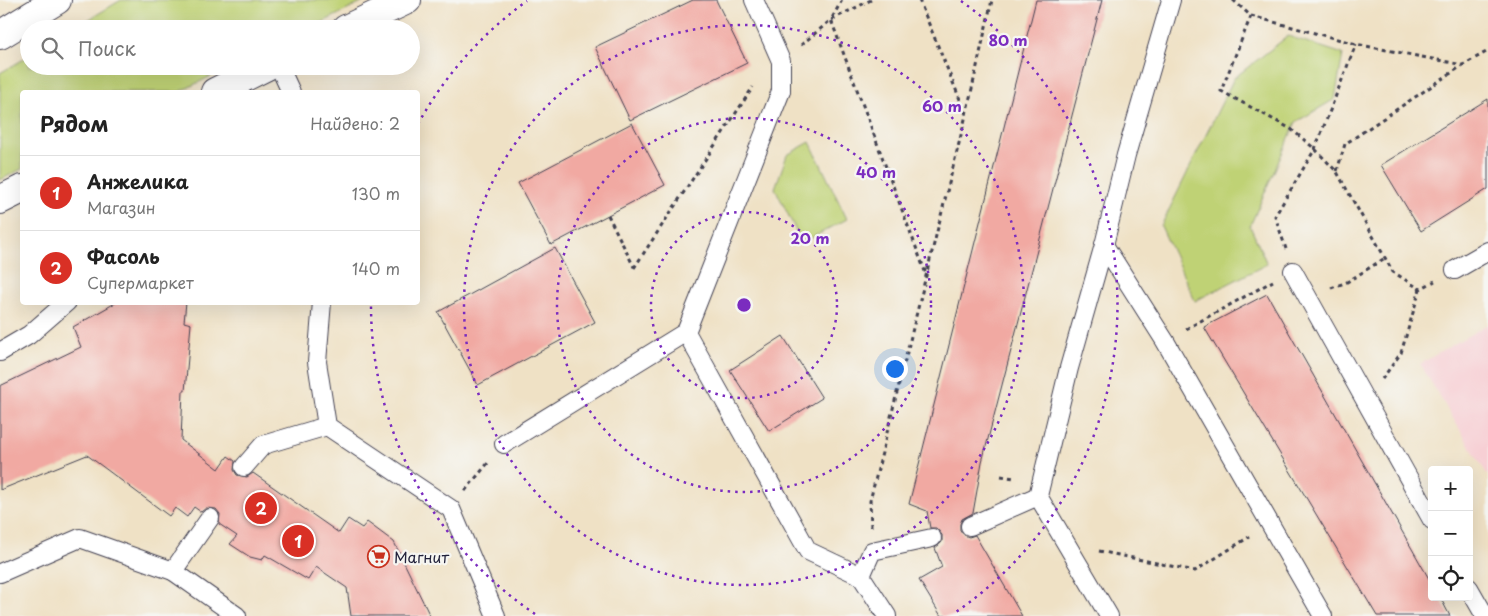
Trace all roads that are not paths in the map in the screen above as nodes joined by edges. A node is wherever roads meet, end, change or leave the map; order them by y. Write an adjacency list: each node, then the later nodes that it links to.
1 (57, 0): 5 (main road)
2 (407, 0): 6 (main road)
3 (754, 0): 21 (lane)
4 (1171, 0): 15 (lane)
5 (24, 20)
6 (365, 20)
7 (20, 23): 8 (main road)
8 (0, 35)
9 (249, 75): 11 (main road)
10 (283, 75): 12 (lane)
11 (219, 90)
12 (290, 90)
13 (20, 190): 14 (main road)
14 (0, 200)
15 (1104, 245): 26 (lane); 39 (lane)
16 (1488, 251): 17 (lane)
17 (1455, 270)
18 (1293, 271): 27 (lane)
19 (64, 305): 22 (lane)
20 (322, 305): 23 (lane)
21 (686, 332): 24 (lane); 33 (lane)
22 (0, 352)
23 (327, 426): 25 (lane); 36 (lane)
24 (504, 444)
25 (244, 467)
26 (1038, 496): 29 (lane); 38 (lane)
27 (1428, 513)
28 (210, 518): 31 (lane)
29 (970, 526)
30 (932, 538): 33 (lane)
31 (173, 571): 32 (lane); 35 (lane)
32 (0, 573)
33 (861, 576): 37 (lane)
34 (1473, 595): 40 (lane)
35 (237, 616)
36 (496, 616)
37 (887, 616)
38 (1109, 616)
39 (1324, 616)
40 (1485, 616)

